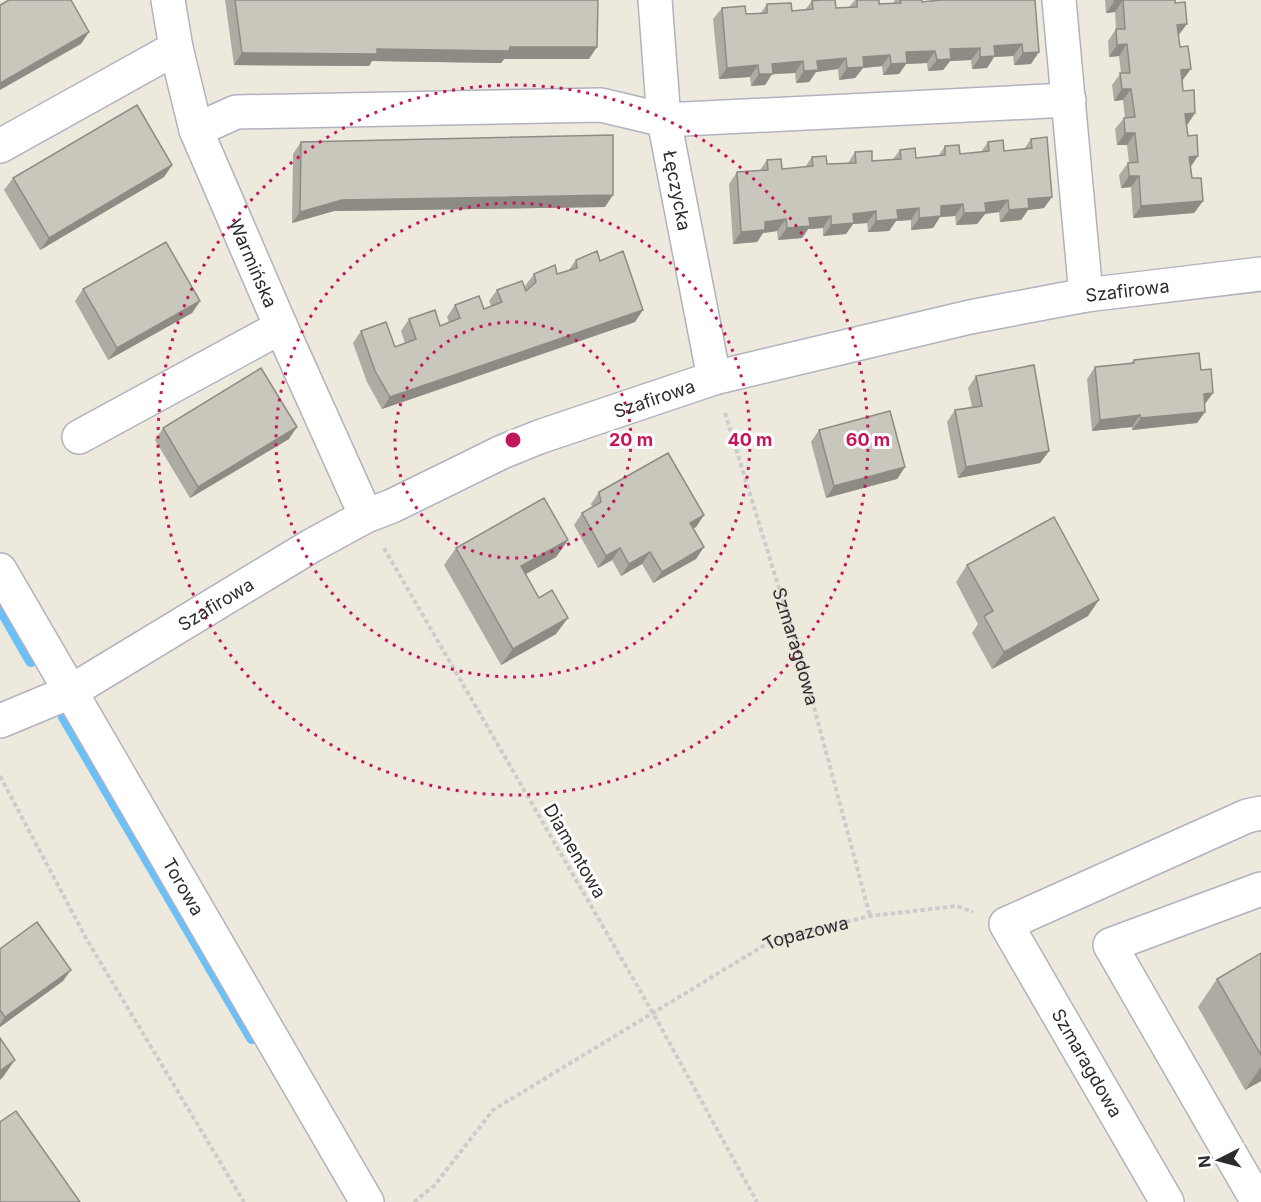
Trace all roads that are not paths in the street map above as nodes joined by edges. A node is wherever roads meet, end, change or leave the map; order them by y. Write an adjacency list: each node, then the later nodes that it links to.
1 (168, 0): 4 (street, Warmińska)
2 (655, 0): 6 (street, Łęczycka)
3 (1059, 0): 5 (street)
4 (176, 48): 7 (street, Warmińska); 8 (street)
5 (1069, 100): 6 (street); 10 (street)
6 (664, 120): 7 (street); 12 (street, Łęczycka)
7 (196, 130): 11 (street, Warmińska)
8 (0, 146)
9 (1261, 274): 10 (street, Szafirowa)
10 (1086, 295): 12 (street, Szafirowa)
11 (280, 327): 13 (street); 14 (street, Warmińska)
12 (714, 378): 14 (street, Szafirowa)
13 (79, 437)
14 (366, 516): 16 (street, Szafirowa)
15 (0, 570): 16 (street, Torowa)
16 (70, 692): 17 (street, Szafirowa); 20 (street, Torowa)
17 (0, 722)
18 (1261, 813): 21 (street, Szmaragdowa)
19 (1261, 889): 22 (street)
20 (367, 1202)
21 (1167, 1202)
22 (1258, 1202)

